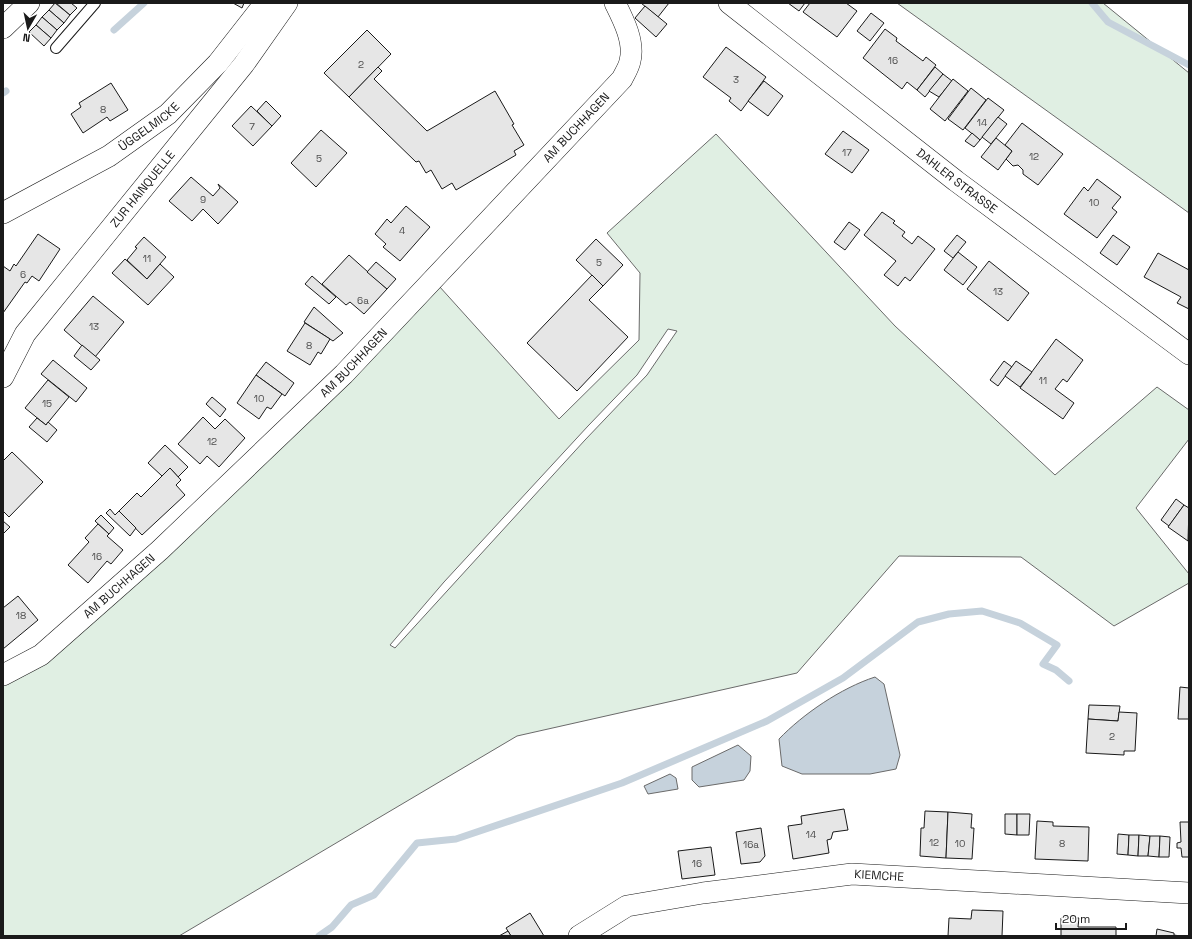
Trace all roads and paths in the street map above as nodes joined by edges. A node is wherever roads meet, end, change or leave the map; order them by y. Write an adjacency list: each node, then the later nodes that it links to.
1 (29, 3): 7 (street)
2 (95, 3): 8 (lane)
3 (265, 3): 9 (street, ÜGGELMICKE)
4 (287, 3): 11 (street, ZUR HAINQUELLE)
5 (615, 3): 12 (street, AM BUCHHAGEN)
6 (729, 3): 10 (street, DAHLER STRASSE)
7 (3, 28)
8 (56, 48)
9 (3, 213)
10 (1189, 354)
11 (3, 377)
12 (3, 675)
13 (1189, 893): 14 (street, KIEMCHE)
14 (579, 936)

